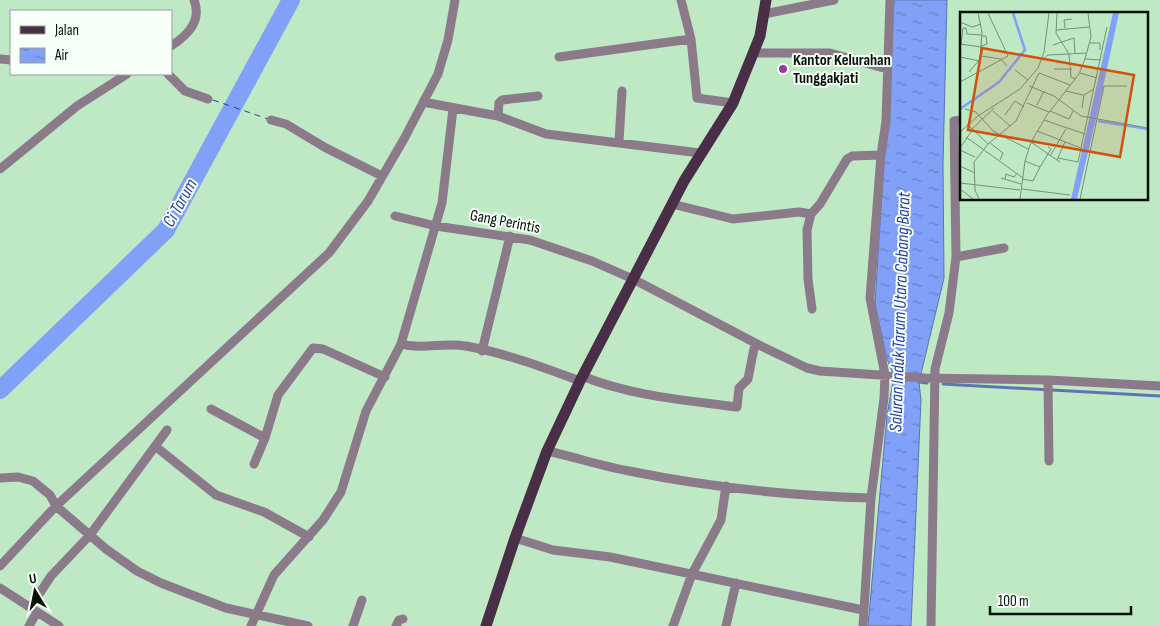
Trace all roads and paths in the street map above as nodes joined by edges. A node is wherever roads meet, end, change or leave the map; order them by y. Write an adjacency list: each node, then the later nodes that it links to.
1 (194, 0): 11 (street)
2 (454, 0): 8 (street)
3 (461, 0): 8 (street)
4 (681, 0): 10 (street)
5 (766, 0): 9 (main road)
6 (834, 0): 9 (street)
7 (890, 0): 14 (street)
8 (452, 10): 20 (street)
9 (764, 14): 12 (main road)
10 (691, 39): 13 (street); 21 (street)
11 (172, 45)
12 (754, 53): 14 (street); 21 (main road)
13 (559, 57)
14 (887, 69): 28 (street)
15 (125, 75): 29 (street)
16 (169, 75): 19 (street)
17 (622, 92): 26 (street)
18 (538, 96): 23 (street)
19 (208, 99)
20 (423, 102): 22 (street); 30 (street)
21 (733, 103): 27 (main road)
22 (452, 108): 23 (street); 34 (street)
23 (498, 116): 26 (street)
24 (271, 120): 30 (street)
25 (960, 120): 37 (street)
26 (619, 142): 27 (street)
27 (700, 153): 31 (main road)
28 (881, 154): 32 (street); 43 (street)
29 (0, 169)
30 (382, 176): 59 (street)
31 (672, 204): 32 (street); 38 (main road)
32 (811, 214): 39 (street)
33 (395, 216): 34 (street, Gang Perintis)
34 (436, 226): 35 (street, Gang Perintis); 41 (street)
35 (510, 236): 38 (street, Gang Perintis); 42 (street)
36 (1004, 248): 37 (street)
37 (956, 257): 46 (street)
38 (634, 279): 40 (street, Gang Perintis); 45 (main road)
39 (812, 309)
40 (755, 343): 43 (street, Gang Perintis); 45 (street)
41 (401, 344): 42 (street); 44 (street)
42 (482, 350): 45 (street)
43 (889, 376): 46 (street, Gang Perintis); 58 (street)
44 (385, 377): 51 (street); 61 (street)
45 (581, 378): 53 (main road)
46 (930, 378): 47 (street, Gang Perintis); 82 (street)
47 (1048, 382): 48 (street, Gang Perintis); 54 (street)
48 (1160, 386)
49 (211, 409): 51 (street)
50 (167, 430): 52 (street)
51 (265, 438): 55 (street)
52 (154, 446): 60 (street); 61 (street)
53 (547, 451): 57 (street); 62 (main road)
54 (1049, 461)
55 (254, 464)
56 (0, 478): 59 (street)
57 (726, 486): 58 (street); 64 (street)
58 (872, 498): 69 (street)
59 (56, 506): 60 (street); 63 (street)
60 (90, 535): 68 (street); 70 (street)
61 (309, 537): 70 (street)
62 (515, 538): 64 (street); 78 (main road)
63 (0, 566)
64 (692, 574): 65 (street); 79 (street)
65 (736, 583): 69 (street); 80 (street)
66 (0, 588): 68 (street)
67 (362, 600): 76 (street)
68 (34, 610): 72 (street); 73 (street)
69 (864, 610): 81 (street)
70 (257, 615): 74 (street); 75 (street)
71 (403, 619): 77 (street)
72 (29, 626)
73 (60, 626)
74 (251, 626)
75 (308, 626)
76 (353, 626)
77 (396, 626)
78 (486, 626)
79 (673, 626)
80 (726, 626)
81 (863, 626)
82 (931, 626)

